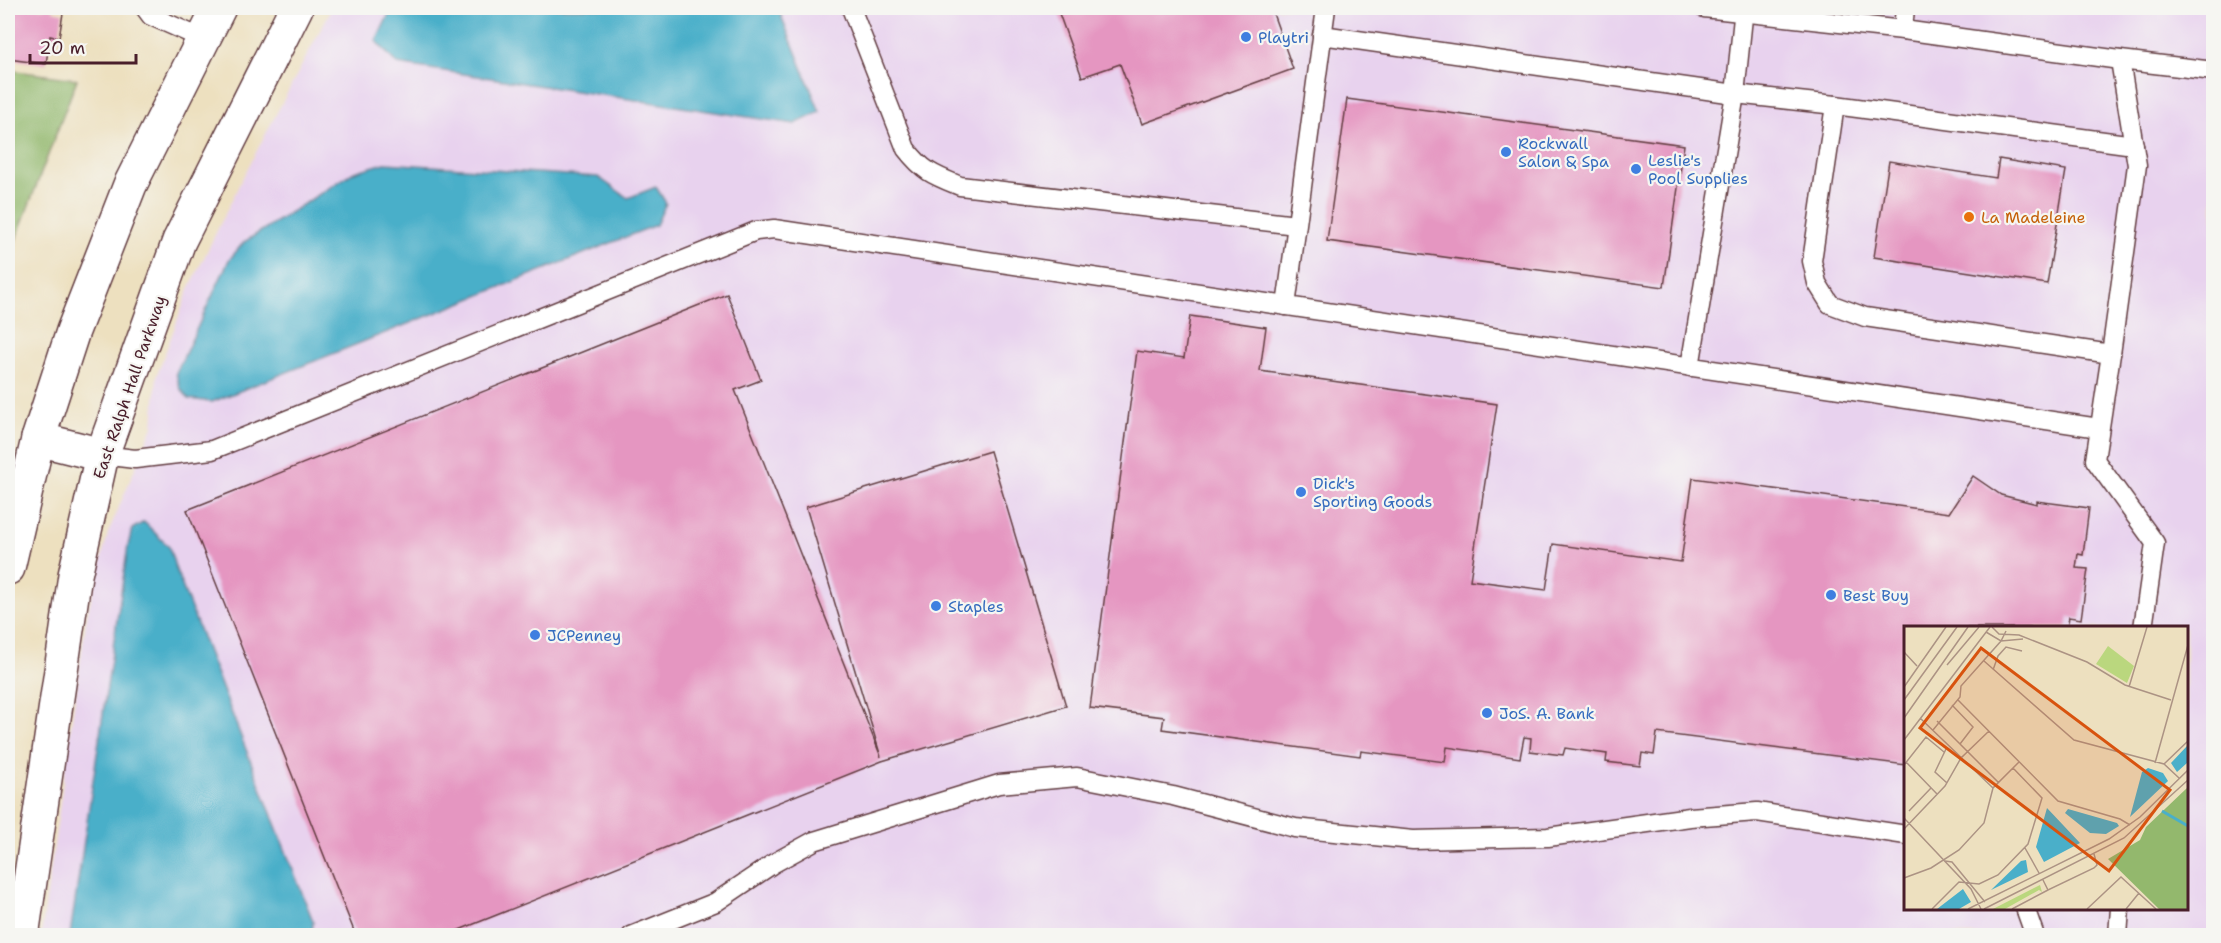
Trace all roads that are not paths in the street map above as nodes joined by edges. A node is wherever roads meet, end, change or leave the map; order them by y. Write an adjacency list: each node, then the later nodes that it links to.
1 (145, 8): 11 (lane)
2 (219, 8): 11 (main road)
3 (296, 8): 23 (main road, East Ralph Hall Parkway)
4 (851, 8): 17 (lane)
5 (1326, 8): 10 (lane)
6 (1704, 8): 8 (lane)
7 (1905, 8): 9 (lane)
8 (1744, 10): 9 (lane); 14 (lane)
9 (1903, 30): 12 (lane)
10 (1322, 35): 14 (lane); 17 (lane)
11 (203, 39): 22 (main road)
12 (2120, 60): 13 (lane); 16 (lane)
13 (2214, 70)
14 (1735, 94): 15 (lane); 20 (lane)
15 (1835, 105): 16 (lane); 19 (lane)
16 (2134, 145): 19 (lane)
17 (1296, 225): 18 (lane)
18 (1286, 306): 20 (lane); 23 (lane)
19 (2111, 354): 21 (lane)
20 (1690, 367): 21 (lane)
21 (2099, 428): 25 (lane)
22 (38, 439): 23 (main road); 24 (main road)
23 (102, 455): 29 (main road, East Ralph Hall Parkway)
24 (8, 568)
25 (2144, 626)
26 (1904, 835): 30 (lane)
27 (2025, 910): 31 (lane)
28 (2120, 910): 32 (lane)
29 (22, 936)
30 (630, 936)
31 (2035, 936)
32 (2118, 936)

